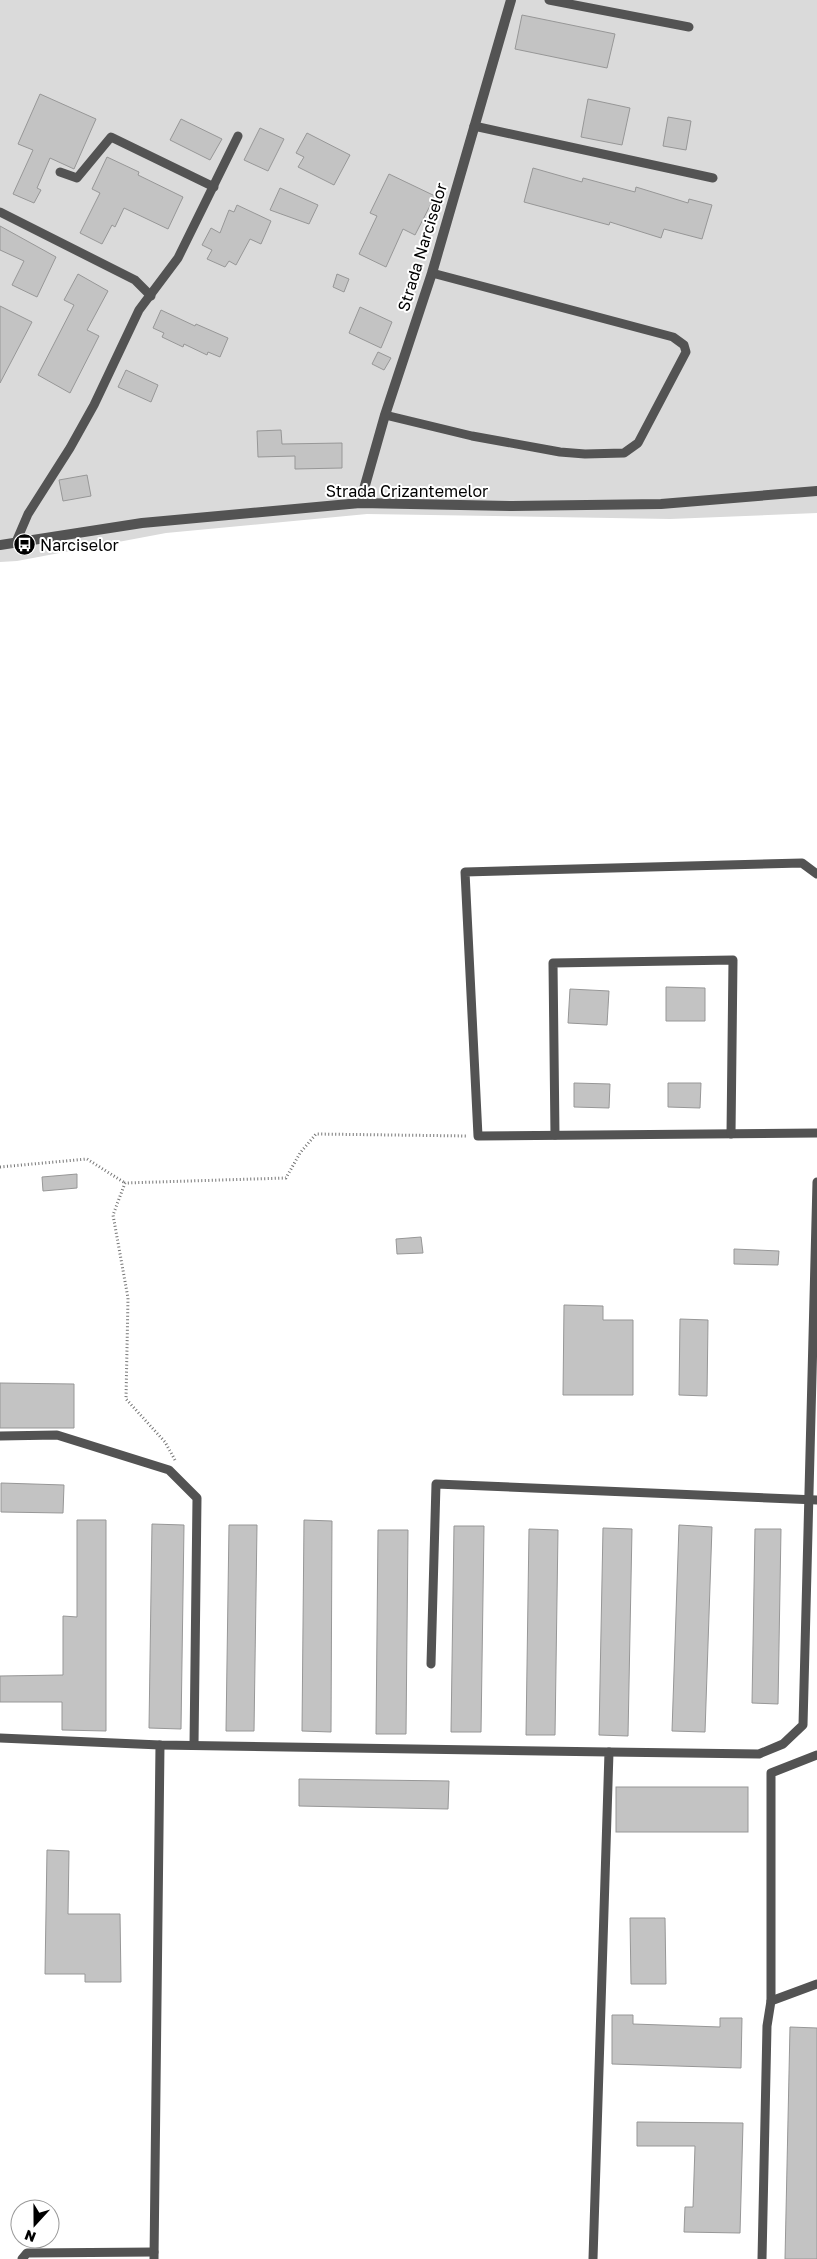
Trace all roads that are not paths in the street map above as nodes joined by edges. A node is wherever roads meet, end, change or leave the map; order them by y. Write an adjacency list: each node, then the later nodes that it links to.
1 (511, 0): 4 (street, Strada Narciselor)
2 (549, 0): 3 (lane)
3 (689, 27)
4 (474, 126): 7 (lane); 10 (street, Strada Narciselor)
5 (238, 136): 8 (lane)
6 (60, 172): 8 (lane)
7 (714, 178)
8 (214, 187): 11 (lane)
9 (0, 212): 11 (lane)
10 (432, 273): 12 (street, Strada Narciselor); 12 (lane)
11 (150, 296): 15 (lane)
12 (385, 415): 14 (street, Strada Narciselor)
13 (817, 491): 14 (street, Strada Crizantemelor)
14 (360, 503): 15 (street, Strada Crizantemelor)
15 (16, 542): 16 (street, Strada Crizantemelor)
16 (0, 545)
17 (817, 874): 20 (lane)
18 (731, 1134): 19 (lane); 20 (lane); 20 (lane)
19 (817, 1134)
20 (554, 1135)
21 (817, 1182): 23 (lane)
22 (0, 1436): 27 (lane)
23 (813, 1500): 24 (lane); 28 (lane)
24 (431, 1664)
25 (0, 1738): 26 (lane)
26 (160, 1745): 27 (lane); 32 (lane)
27 (194, 1745): 28 (lane)
28 (609, 1752): 34 (lane)
29 (817, 1754): 31 (lane)
30 (817, 1984): 31 (lane)
31 (771, 2001): 35 (lane)
32 (154, 2255): 33 (lane)
33 (22, 2259)
34 (593, 2259)
35 (762, 2259)

